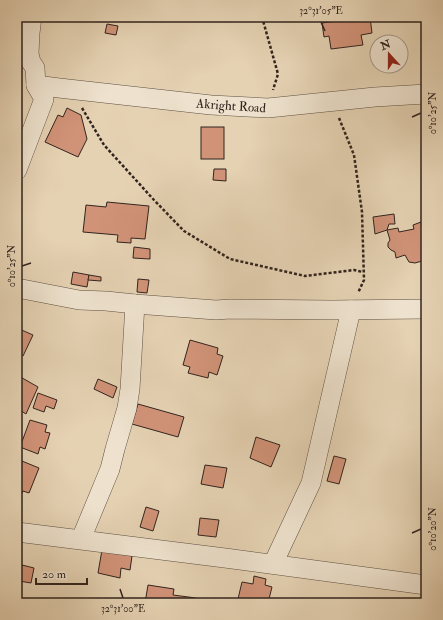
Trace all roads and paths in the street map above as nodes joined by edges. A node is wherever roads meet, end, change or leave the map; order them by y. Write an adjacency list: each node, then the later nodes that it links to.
1 (32, 17): 4 (street)
2 (262, 17): 3 (path)
3 (278, 74)
4 (36, 85): 6 (street, Akright Road); 8 (street)
5 (426, 94): 6 (street, Akright Road)
6 (332, 101): 9 (path)
7 (82, 108): 9 (path)
8 (17, 170)
9 (363, 272): 13 (path)
10 (17, 288): 11 (street)
11 (134, 304): 13 (street); 15 (street)
12 (426, 309): 13 (street)
13 (351, 310): 16 (street)
14 (17, 532): 15 (street)
15 (81, 539): 16 (street)
16 (273, 564): 17 (street)
17 (426, 585)

